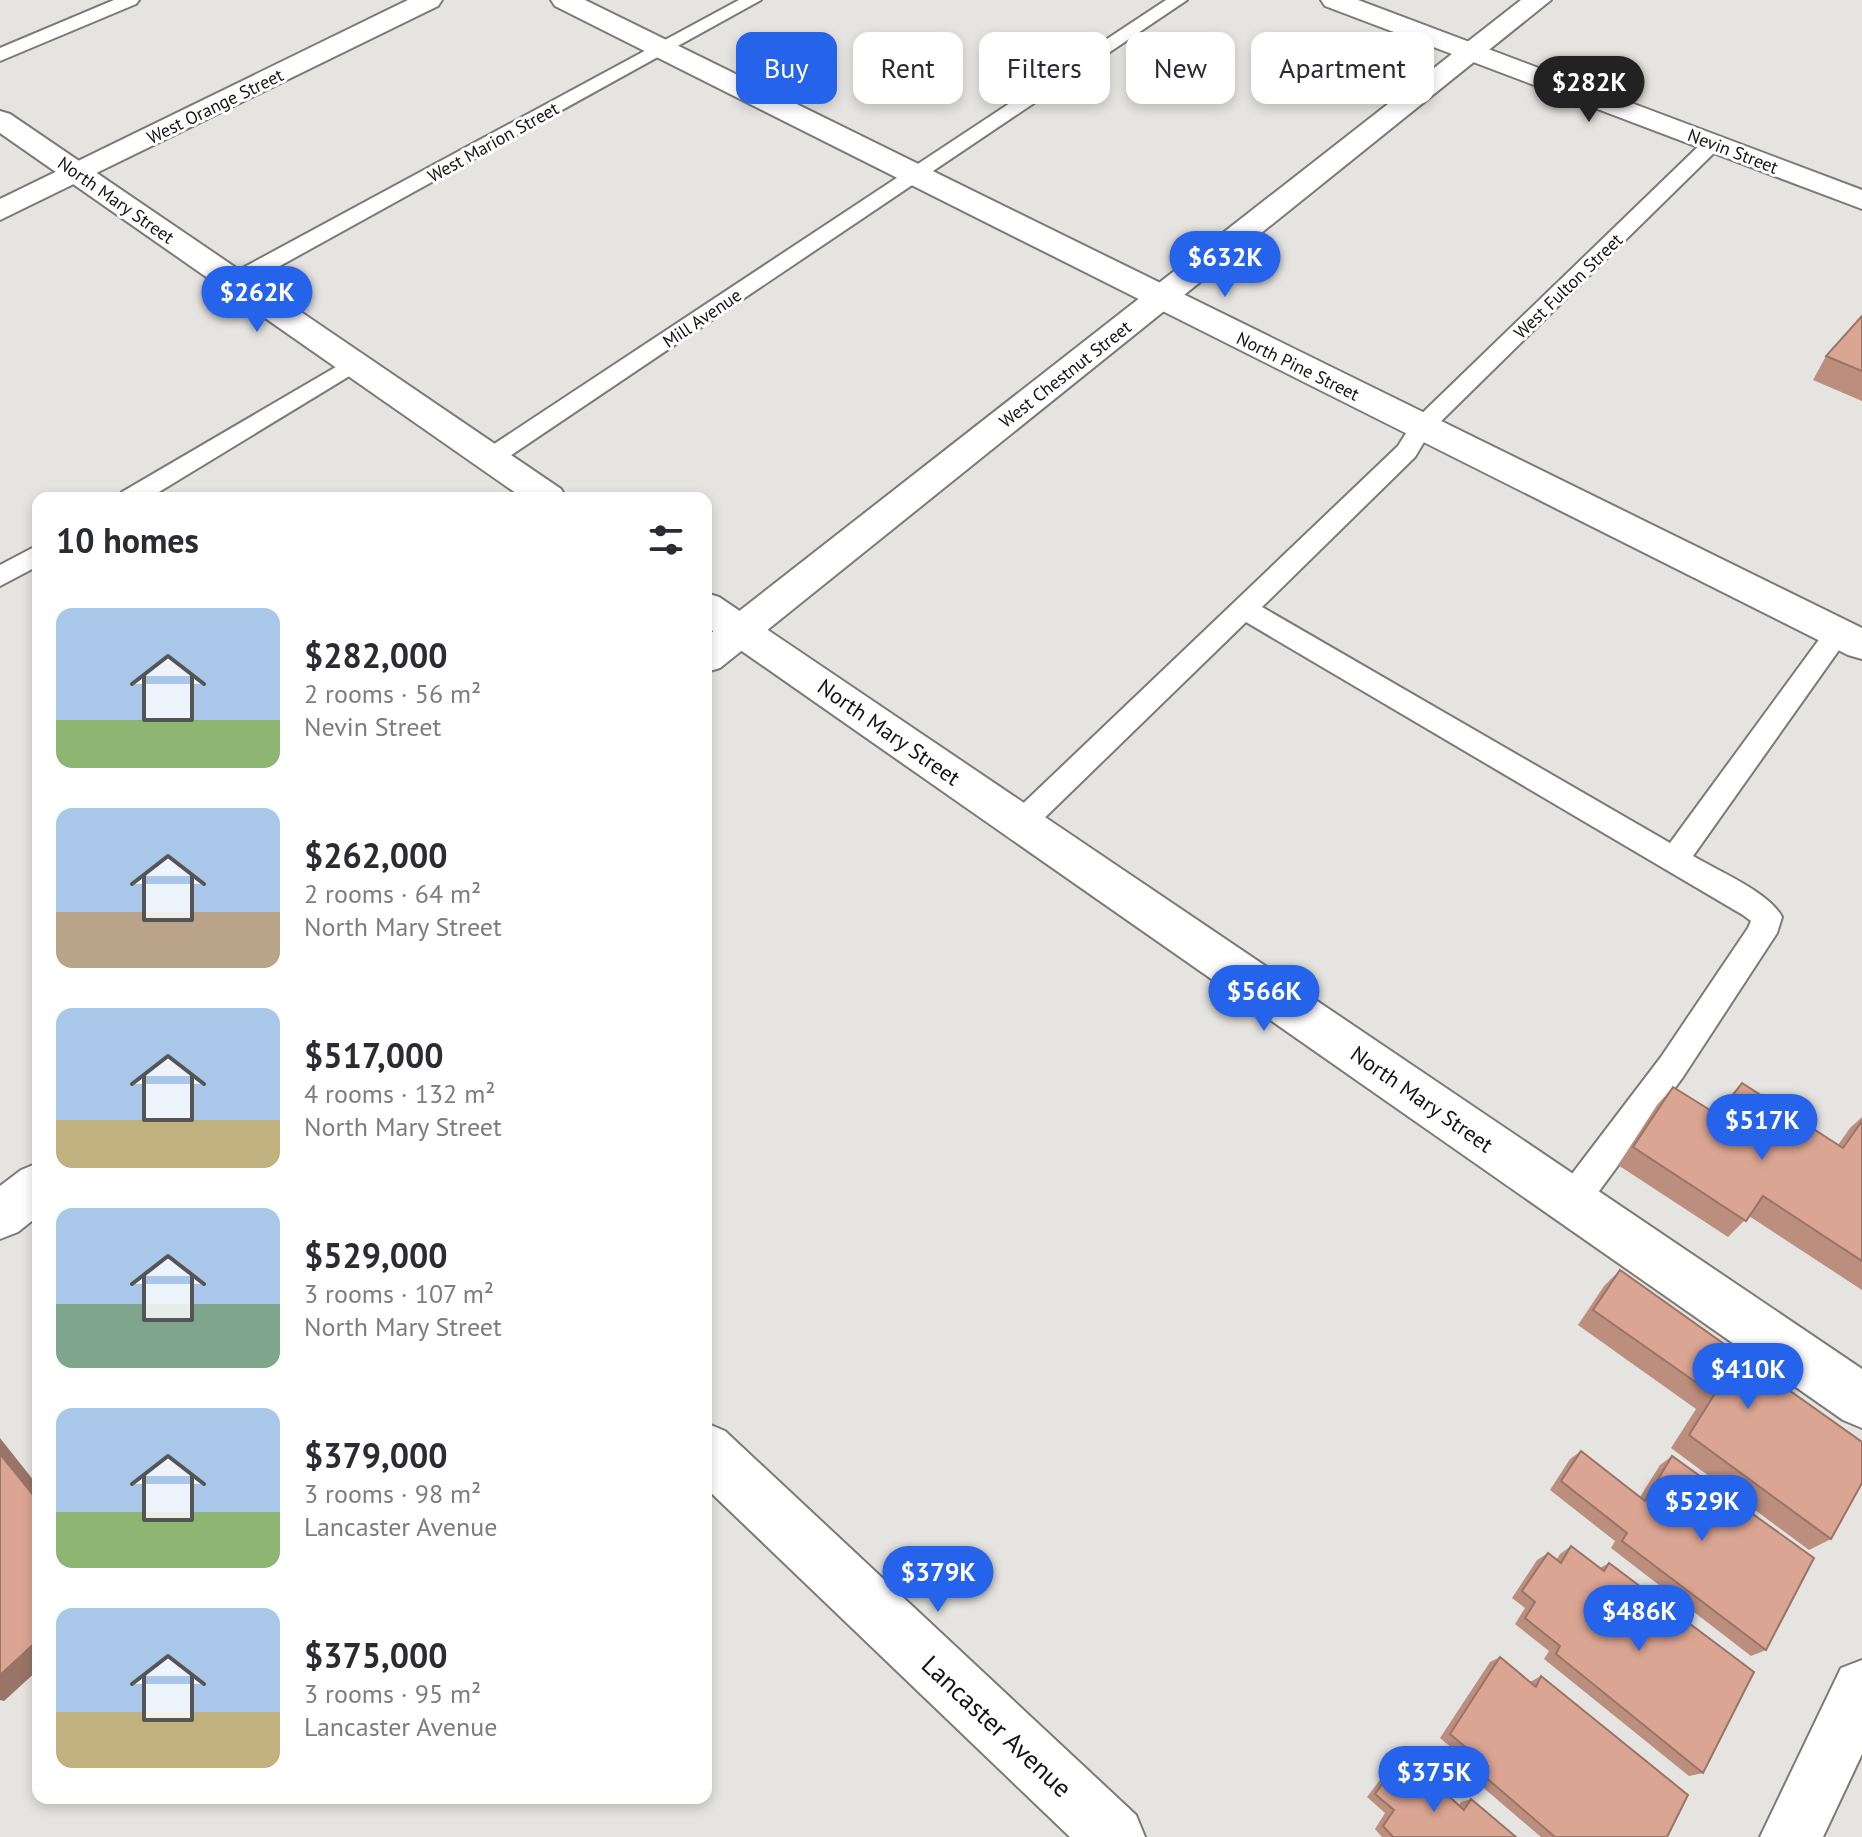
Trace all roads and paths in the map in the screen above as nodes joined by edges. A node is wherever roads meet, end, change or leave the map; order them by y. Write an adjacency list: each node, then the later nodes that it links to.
1 (130, 0): 10 (lane)
2 (429, 0): 13 (street, West Orange Street)
3 (564, 0): 8 (street, North Pine Street)
4 (752, 0): 8 (lane, West Marion Street)
5 (1178, 0): 14 (lane, Mill Avenue)
6 (1334, 0): 9 (street, Nevin Street)
7 (1538, 0): 9 (street, West Chestnut Street)
8 (659, 50): 14 (street, North Pine Street); 17 (lane, West Marion Street)
9 (1472, 52): 12 (street, Nevin Street); 18 (street, West Chestnut Street)
10 (0, 55)
11 (0, 120): 13 (street, North Mary Street)
12 (1713, 143): 15 (street, Nevin Street); 20 (lane, West Fulton Street)
13 (80, 172): 16 (street, West Orange Street); 17 (street, North Mary Street)
14 (913, 176): 18 (street, North Pine Street); 21 (lane, Mill Avenue)
15 (1862, 200)
16 (0, 211)
17 (232, 283): 19 (street, North Mary Street)
18 (1161, 298): 20 (street, North Pine Street); 27 (street, West Chestnut Street)
19 (353, 364): 21 (street, North Mary Street); 22 (lane)
20 (1421, 427): 26 (lane, West Fulton Street); 28 (street, North Pine Street)
21 (490, 458): 23 (street, North Mary Street)
22 (141, 492)
23 (539, 492)
24 (32, 558): 25 (lane)
25 (0, 577)
26 (1245, 609): 30 (lane, West Fulton Street); 31 (lane)
27 (723, 619): 29 (street, West Chestnut Street); 30 (street, North Mary Street)
28 (1850, 639): 31 (lane)
29 (712, 644)
30 (1021, 823): 33 (street, North Mary Street)
31 (1674, 860): 33 (lane)
32 (32, 1191): 34 (street)
33 (1571, 1202): 35 (street, North Mary Street)
34 (0, 1216)
35 (1862, 1401)
36 (712, 1456): 38 (street, Lancaster Avenue)
37 (1862, 1689): 39 (street)
38 (1114, 1837)
39 (1791, 1837)

